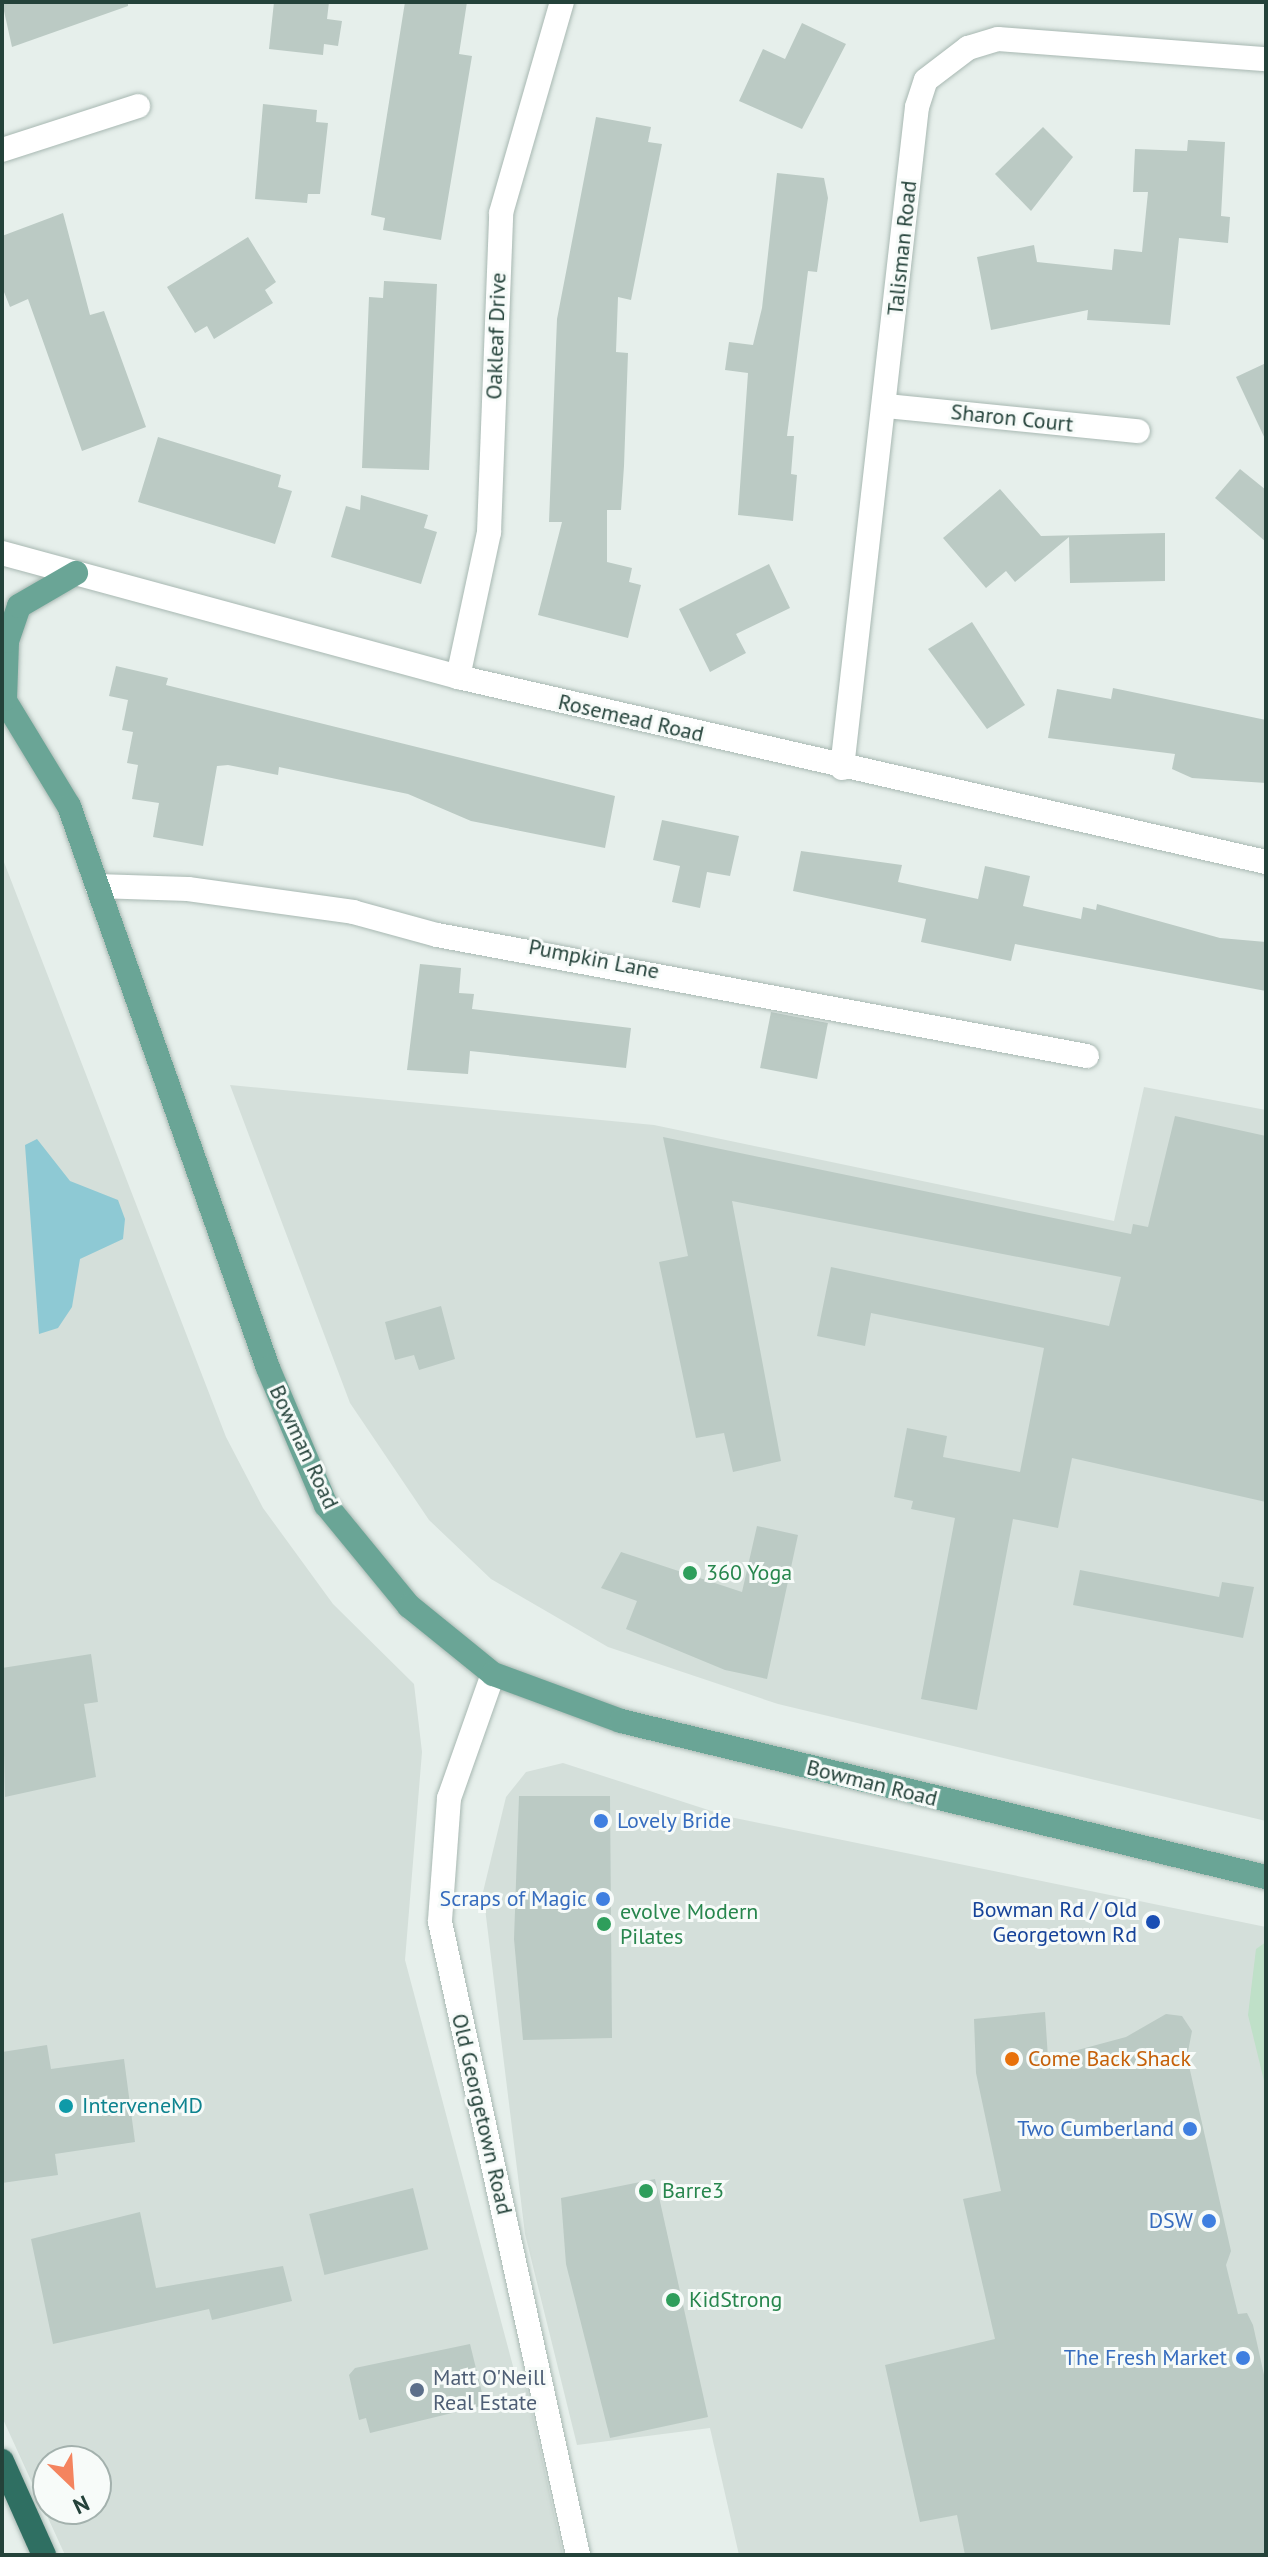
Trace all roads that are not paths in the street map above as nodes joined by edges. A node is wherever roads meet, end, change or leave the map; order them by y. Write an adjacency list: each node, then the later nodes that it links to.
1 (562, 2): 9 (street, Oakleaf Drive)
2 (1266, 59): 5 (street, Talisman Road)
3 (138, 106): 4 (street)
4 (2, 150)
5 (886, 406): 6 (street, Sharon Court); 11 (street, Talisman Road)
6 (1138, 431)
7 (2, 553): 8 (street, Rosemead Road)
8 (76, 573): 9 (street, Rosemead Road); 10 (main road)
9 (458, 677): 11 (street, Rosemead Road)
10 (4, 698): 13 (main road, Bowman Road)
11 (842, 768): 12 (street, Rosemead Road)
12 (1266, 862)
13 (97, 886): 14 (street, Pumpkin Lane); 15 (main road, Bowman Road)
14 (1087, 1056)
15 (493, 1674): 16 (main road, Bowman Road); 19 (street, Old Georgetown Road)
16 (1266, 1877)
17 (2, 2461): 18 (highway)
18 (44, 2555)
19 (578, 2555)

